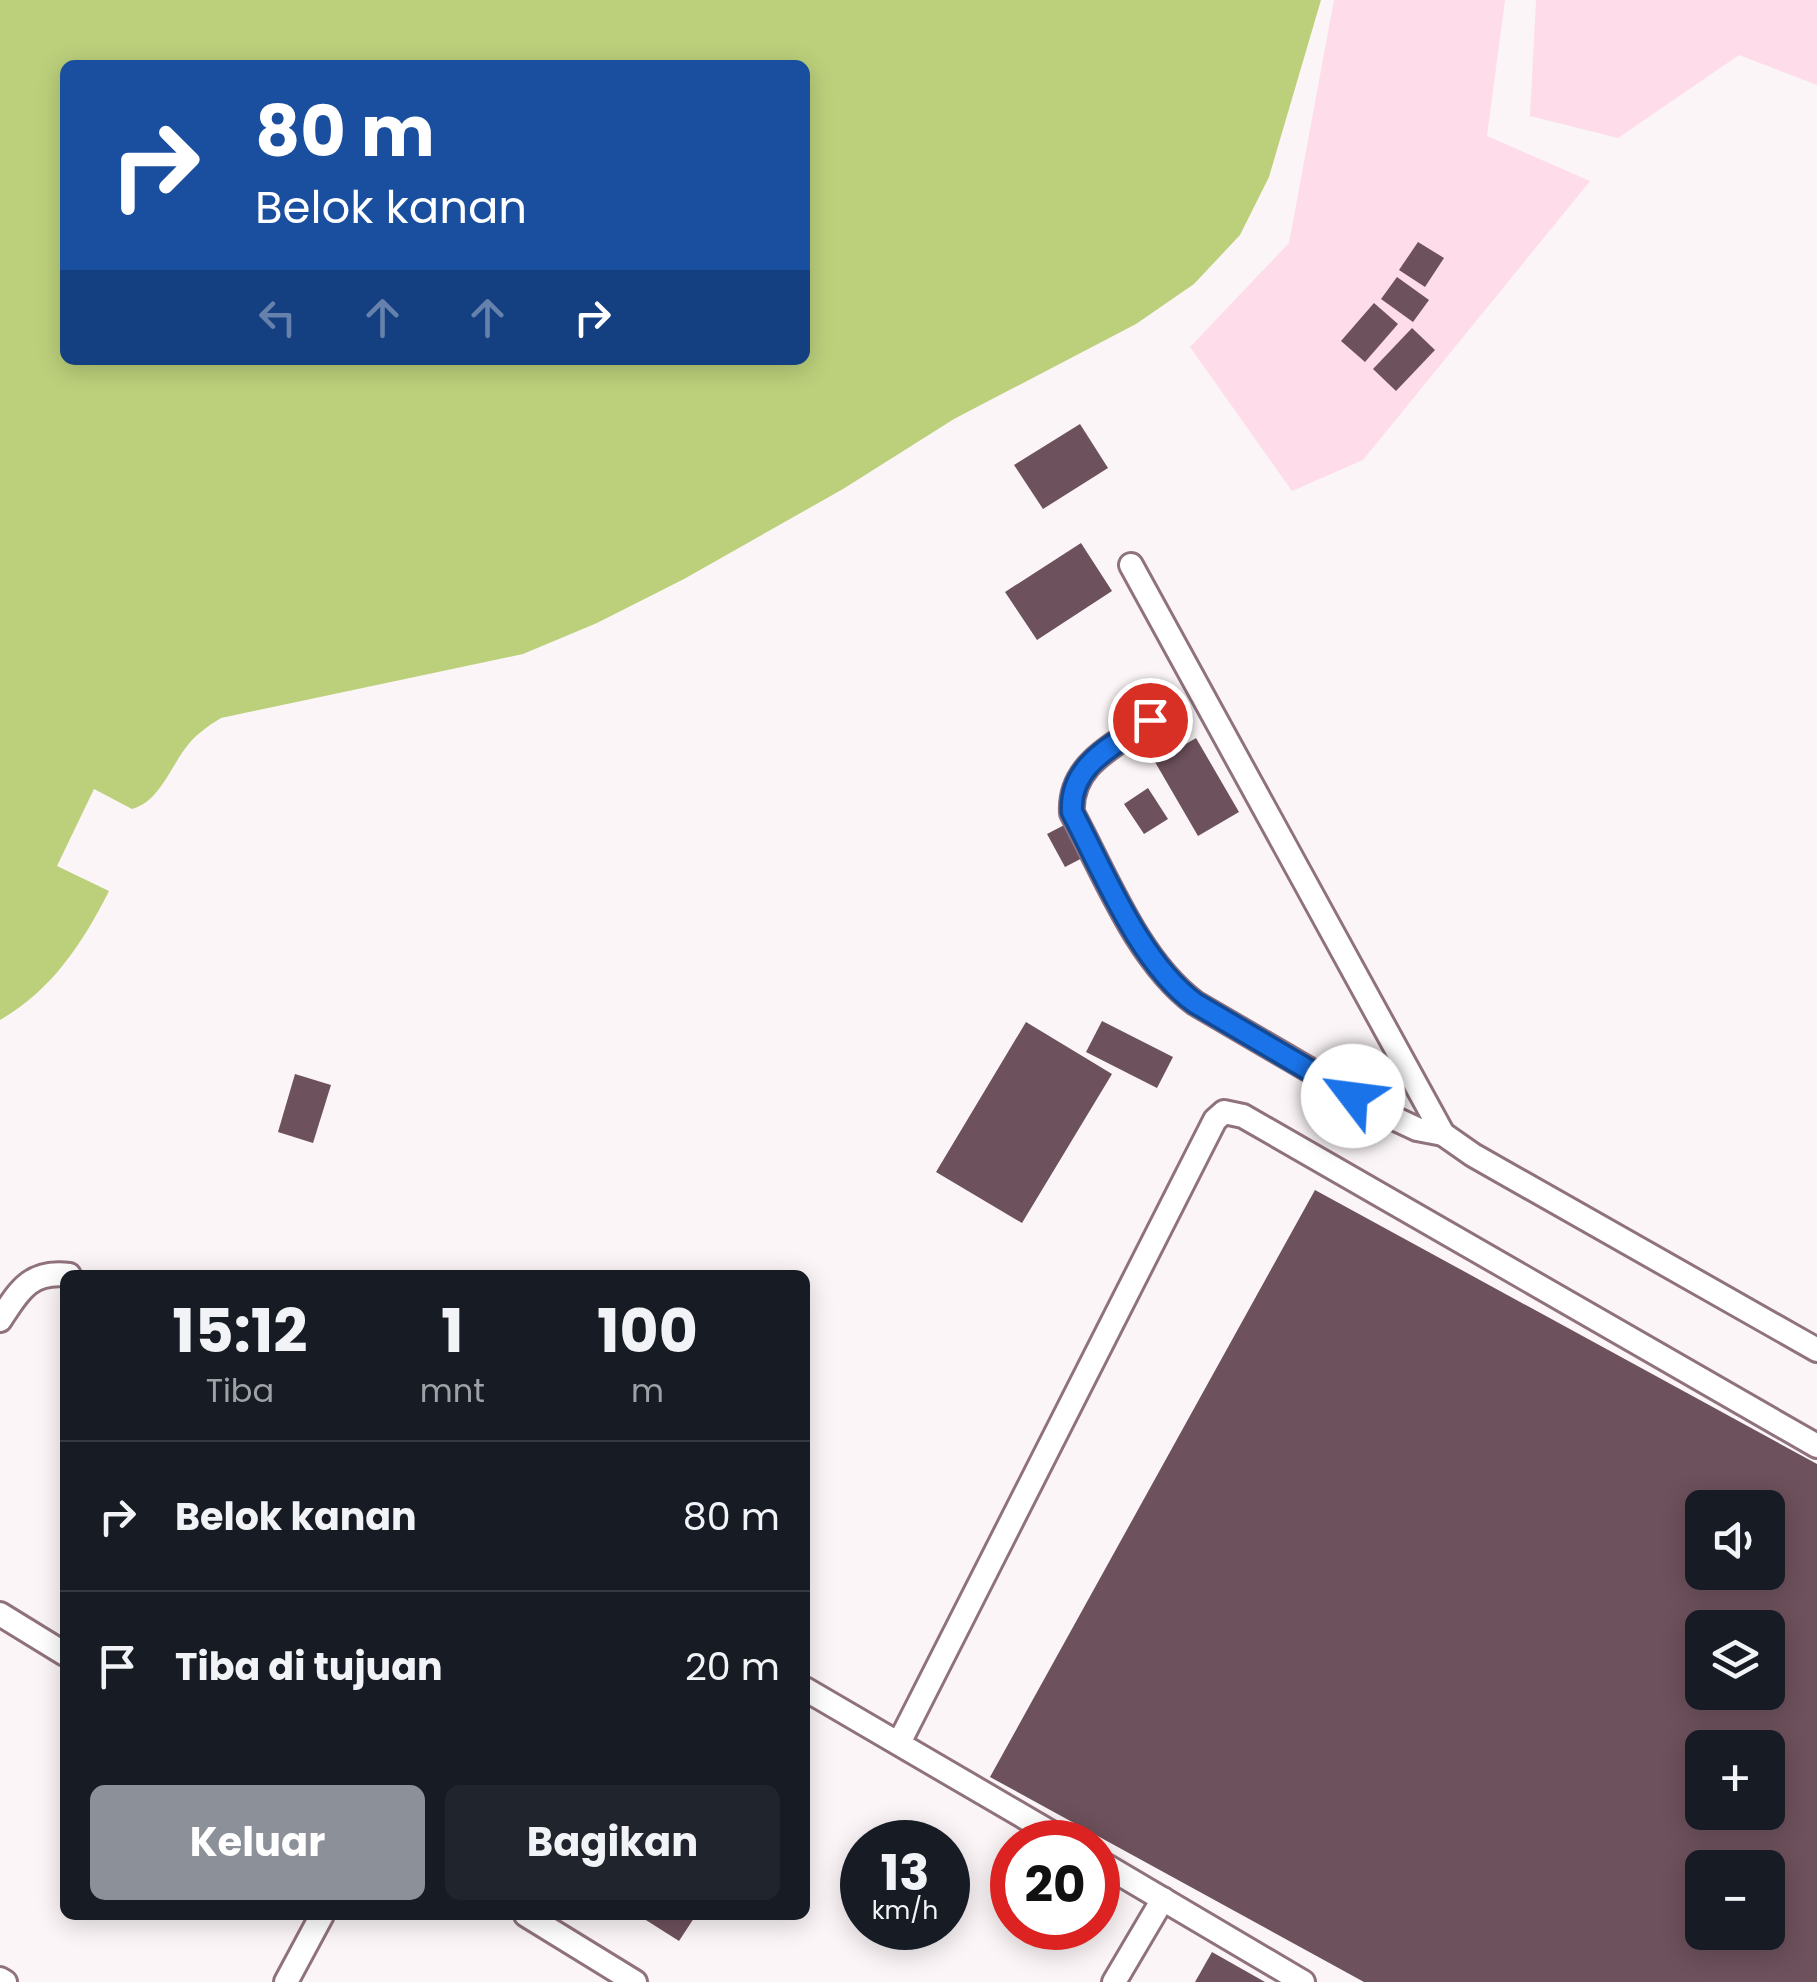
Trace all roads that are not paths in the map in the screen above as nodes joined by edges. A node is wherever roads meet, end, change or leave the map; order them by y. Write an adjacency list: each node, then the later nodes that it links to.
1 (1131, 565): 3 (lane)
2 (1150, 720): 3 (lane)
3 (1443, 1134): 6 (lane)
4 (60, 1274): 5 (lane)
5 (0, 1320)
6 (1817, 1350)
7 (1817, 1446): 11 (lane)
8 (0, 1614): 9 (lane)
9 (60, 1651)
10 (810, 1692): 11 (lane)
11 (899, 1743): 12 (lane)
12 (1030, 1820)
13 (1120, 1873): 14 (lane)
14 (1163, 1899): 19 (lane); 20 (lane)
15 (319, 1920): 17 (lane)
16 (534, 1920): 18 (lane)
17 (286, 1982)
18 (635, 1982)
19 (1114, 1982)
20 (1303, 1982)

